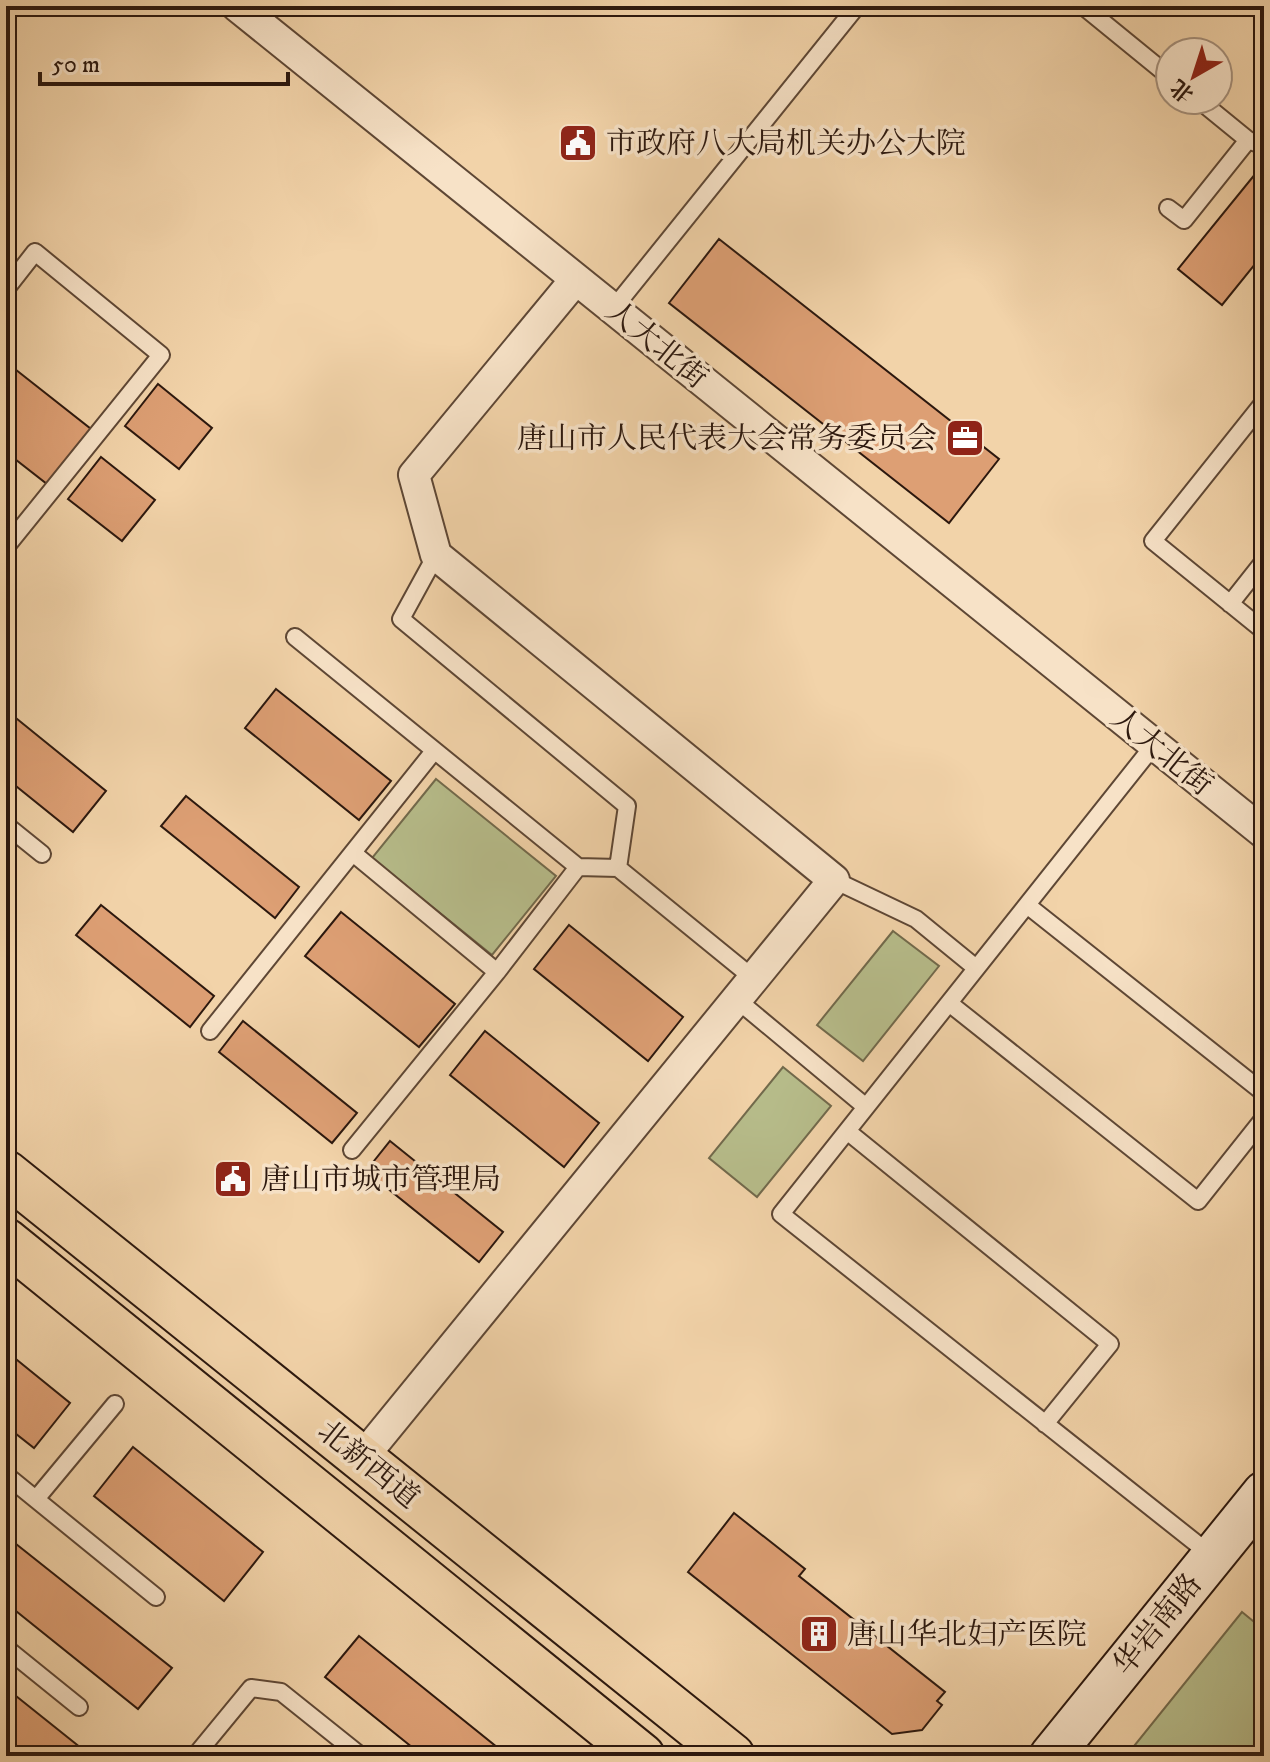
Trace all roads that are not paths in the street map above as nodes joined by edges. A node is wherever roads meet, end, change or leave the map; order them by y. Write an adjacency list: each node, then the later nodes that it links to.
1 (237, 6): 8 (street, 人大北街)
2 (857, 6): 10 (lane)
3 (1083, 6): 4 (lane)
4 (1154, 64)
5 (1220, 116): 6 (lane)
6 (1256, 143): 7 (lane)
7 (1168, 208)
8 (576, 279): 10 (street, 人大北街); 13 (street)
9 (6, 289): 12 (lane)
10 (613, 309): 18 (street, 人大北街)
11 (1264, 402): 15 (lane)
12 (6, 547)
13 (436, 555): 25 (lane); 26 (street)
14 (1264, 561): 15 (lane)
15 (1230, 604): 16 (lane)
16 (1264, 631)
17 (295, 637): 19 (lane)
18 (1154, 745): 21 (street, 人大北街); 27 (lane)
19 (434, 751): 22 (lane); 24 (lane)
20 (6, 825): 23 (lane)
21 (1264, 833)
22 (353, 853): 29 (lane); 32 (lane)
23 (42, 854)
24 (578, 867): 25 (lane); 29 (lane)
25 (618, 868): 30 (lane)
26 (834, 880): 28 (lane); 30 (street)
27 (1027, 905): 28 (lane); 33 (lane)
28 (976, 968): 31 (lane)
29 (497, 972): 37 (lane)
30 (744, 989): 34 (lane); 42 (street)
31 (949, 1003): 34 (lane); 35 (lane)
32 (210, 1031)
33 (1264, 1093)
34 (866, 1107): 36 (lane)
35 (1264, 1118)
36 (847, 1131): 41 (lane); 41 (lane)
37 (352, 1150)
38 (6, 1173): 42 (main road, 北新西道)
39 (6, 1241): 52 (main road, 北新西道)
40 (115, 1404): 45 (lane)
41 (1045, 1424): 46 (lane)
42 (362, 1458): 53 (main road, 北新西道)
43 (6, 1475): 45 (lane)
44 (1264, 1493): 46 (street, 华岩南路)
45 (36, 1499): 47 (lane)
46 (1212, 1556): 54 (street, 华岩南路)
47 (156, 1597)
48 (6, 1648): 49 (lane)
49 (79, 1707)
50 (195, 1756): 51 (lane)
51 (361, 1756)
52 (642, 1756)
53 (732, 1756)
54 (1051, 1756)

